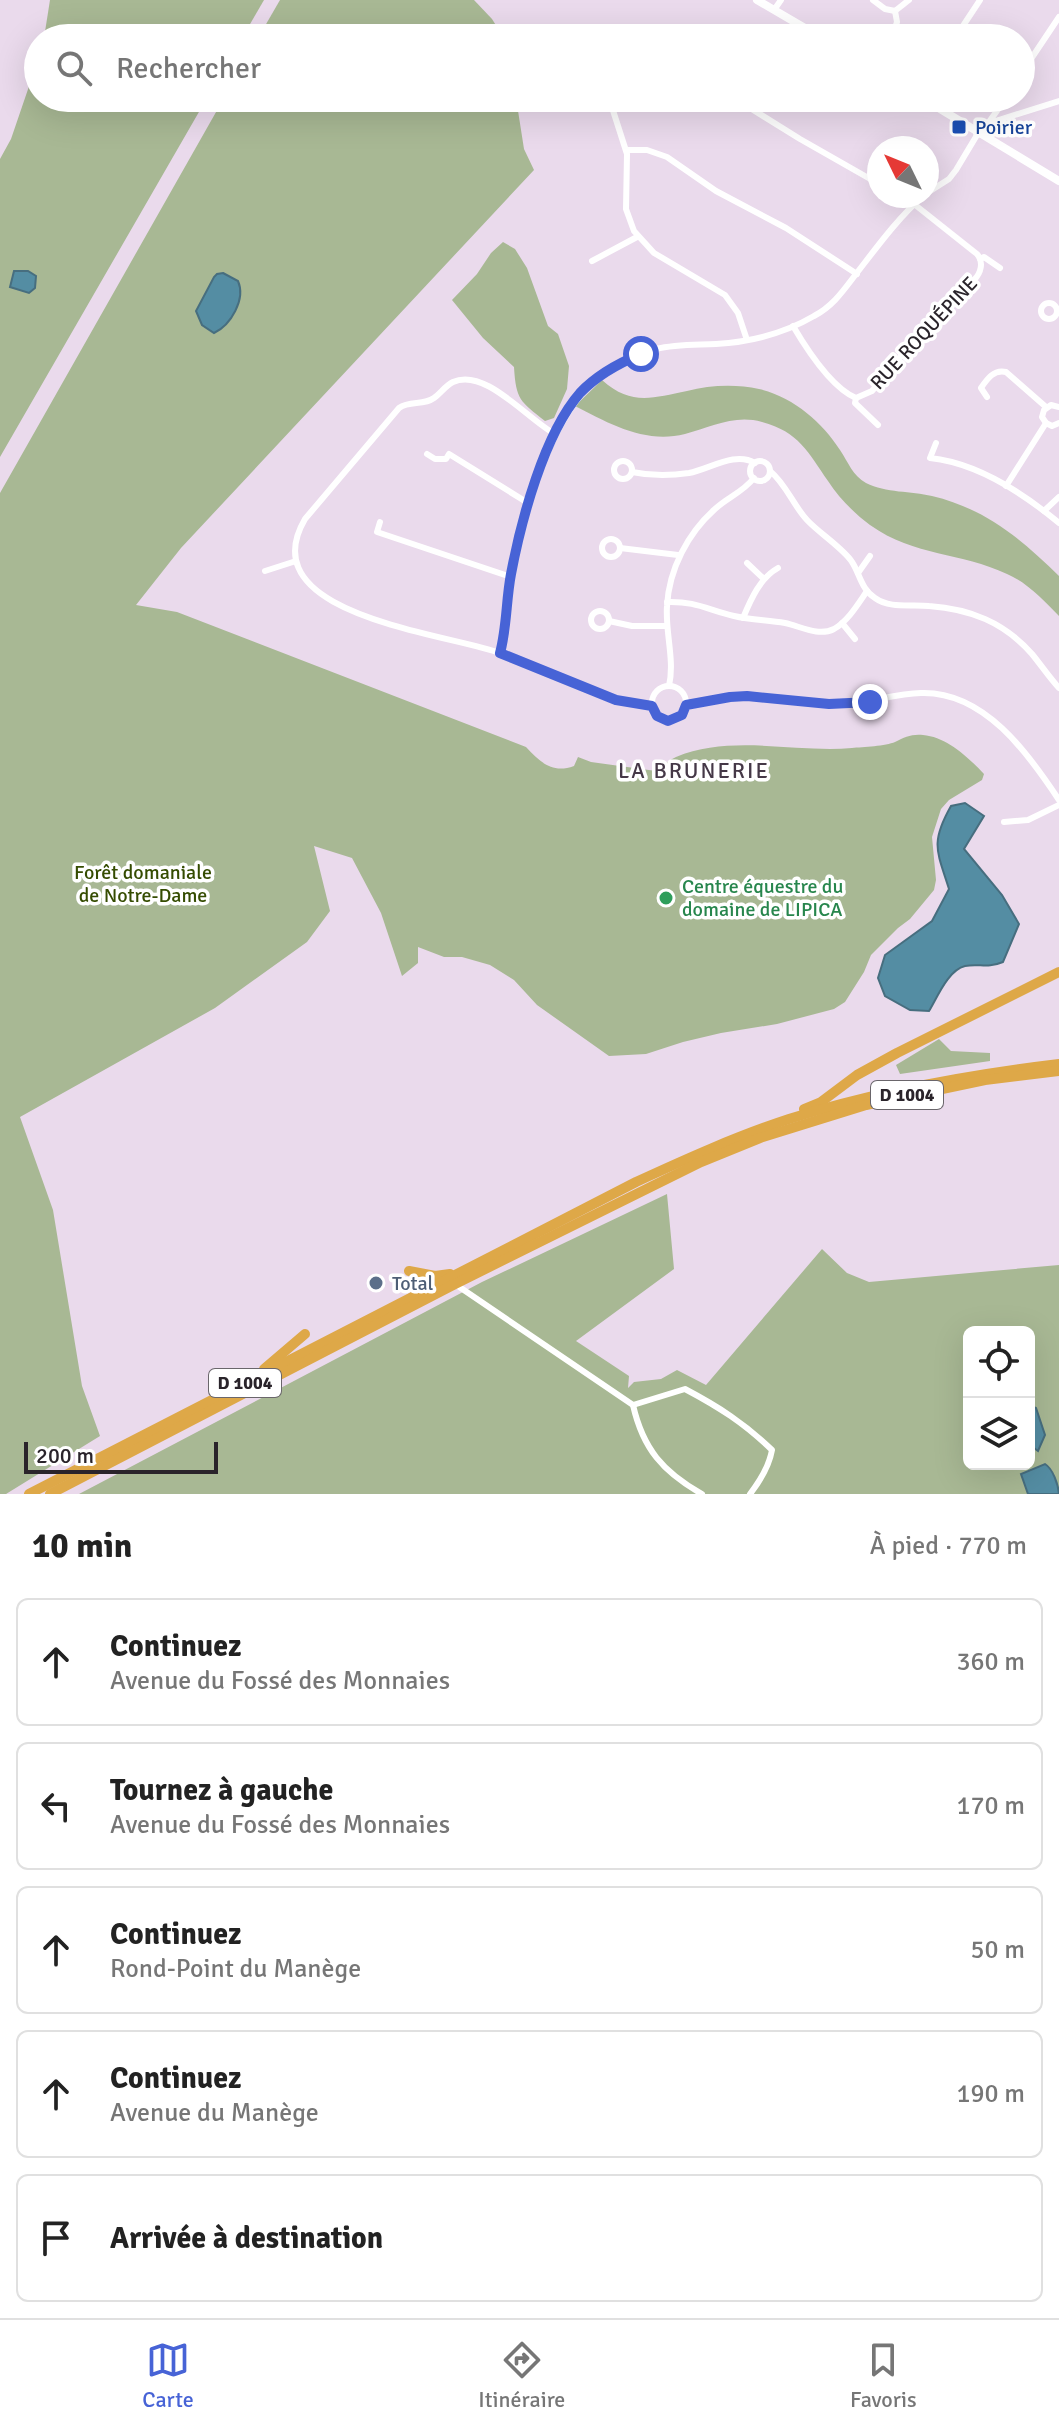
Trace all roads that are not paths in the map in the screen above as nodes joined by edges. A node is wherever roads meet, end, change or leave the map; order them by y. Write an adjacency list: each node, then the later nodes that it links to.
1 (757, 0): 6 (main road)
2 (781, 0): 6 (street)
3 (873, 0): 7 (street)
4 (909, 0): 7 (street)
5 (980, 0): 11 (street)
6 (774, 10): 9 (main road)
7 (895, 11): 10 (street)
8 (1059, 17): 12 (street)
9 (798, 24)
10 (896, 24)
11 (964, 24)
12 (1035, 53)
13 (1059, 101): 14 (street)
14 (1035, 108)
15 (614, 112): 22 (street)
16 (757, 112): 23 (street)
17 (945, 112): 21 (main road)
18 (996, 112): 20 (street)
19 (1022, 112): 20 (street)
20 (989, 122): 21 (street)
21 (978, 132): 24 (main road); 25 (street)
22 (626, 150): 28 (street); 32 (street)
23 (867, 177)
24 (1059, 181)
25 (939, 185)
26 (910, 208): 32 (street)
27 (915, 208): 29 (street, RUE ROQUÉPINE)
28 (637, 237): 30 (street); 34 (street)
29 (980, 259): 31 (street, RUE ROQUÉPINE); 36 (street, RUE ROQUÉPINE)
30 (592, 261)
31 (1000, 268)
32 (857, 274): 33 (street)
33 (793, 326): 34 (street); 36 (street, RUE ROQUÉPINE)
34 (747, 340): 42 (street)
35 (987, 397): 38 (street)
36 (856, 398): 41 (street, RUE ROQUÉPINE)
37 (1059, 405): 38 (street)
38 (1046, 407): 39 (street)
39 (1046, 423): 40 (street); 49 (street)
40 (1059, 423)
41 (878, 425)
42 (555, 434): 51 (street); 58 (street)
43 (936, 443): 49 (street)
44 (427, 454): 51 (street)
45 (755, 463): 46 (street); 47 (street); 48 (street)
46 (770, 471): 48 (street); 62 (street)
47 (632, 472)
48 (754, 478): 56 (street)
49 (1006, 486): 52 (street)
50 (1059, 497): 52 (street)
51 (528, 503): 63 (street)
52 (1044, 511): 54 (street)
53 (380, 522): 63 (street)
54 (1059, 523)
55 (620, 548): 56 (street)
56 (678, 555): 66 (street)
57 (870, 556): 62 (street)
58 (296, 561): 61 (street); 72 (street)
59 (747, 563): 64 (street)
60 (778, 568): 64 (street)
61 (265, 571)
62 (858, 573): 65 (street)
63 (511, 577): 72 (street)
64 (764, 579): 67 (street)
65 (867, 591): 69 (street); 74 (street)
66 (667, 602): 67 (street); 70 (street)
67 (743, 618): 69 (street)
68 (609, 621): 70 (street)
69 (842, 623): 71 (street)
70 (666, 626): 73 (street)
71 (855, 639)
72 (500, 653): 76 (street)
73 (669, 686): 75 (street); 76 (street)
74 (1059, 688)
75 (686, 705): 76 (street); 77 (street)
76 (652, 706)
77 (1059, 802): 78 (street)
78 (1004, 822)
79 (1059, 972): 82 (highway)
80 (1059, 1064): 82 (highway, D 1004)
81 (1059, 1071): 85 (highway, D 1004)
82 (789, 1119): 84 (highway, D 1004)
83 (409, 1271): 84 (highway)
84 (460, 1272): 87 (highway, D 1004)
85 (455, 1284): 88 (street); 90 (highway, D 1004)
86 (305, 1334): 87 (highway)
87 (252, 1380): 89 (highway, D 1004)
88 (633, 1405): 91 (street); 92 (street)
89 (29, 1494)
90 (50, 1494)
91 (702, 1494)
92 (750, 1494)

